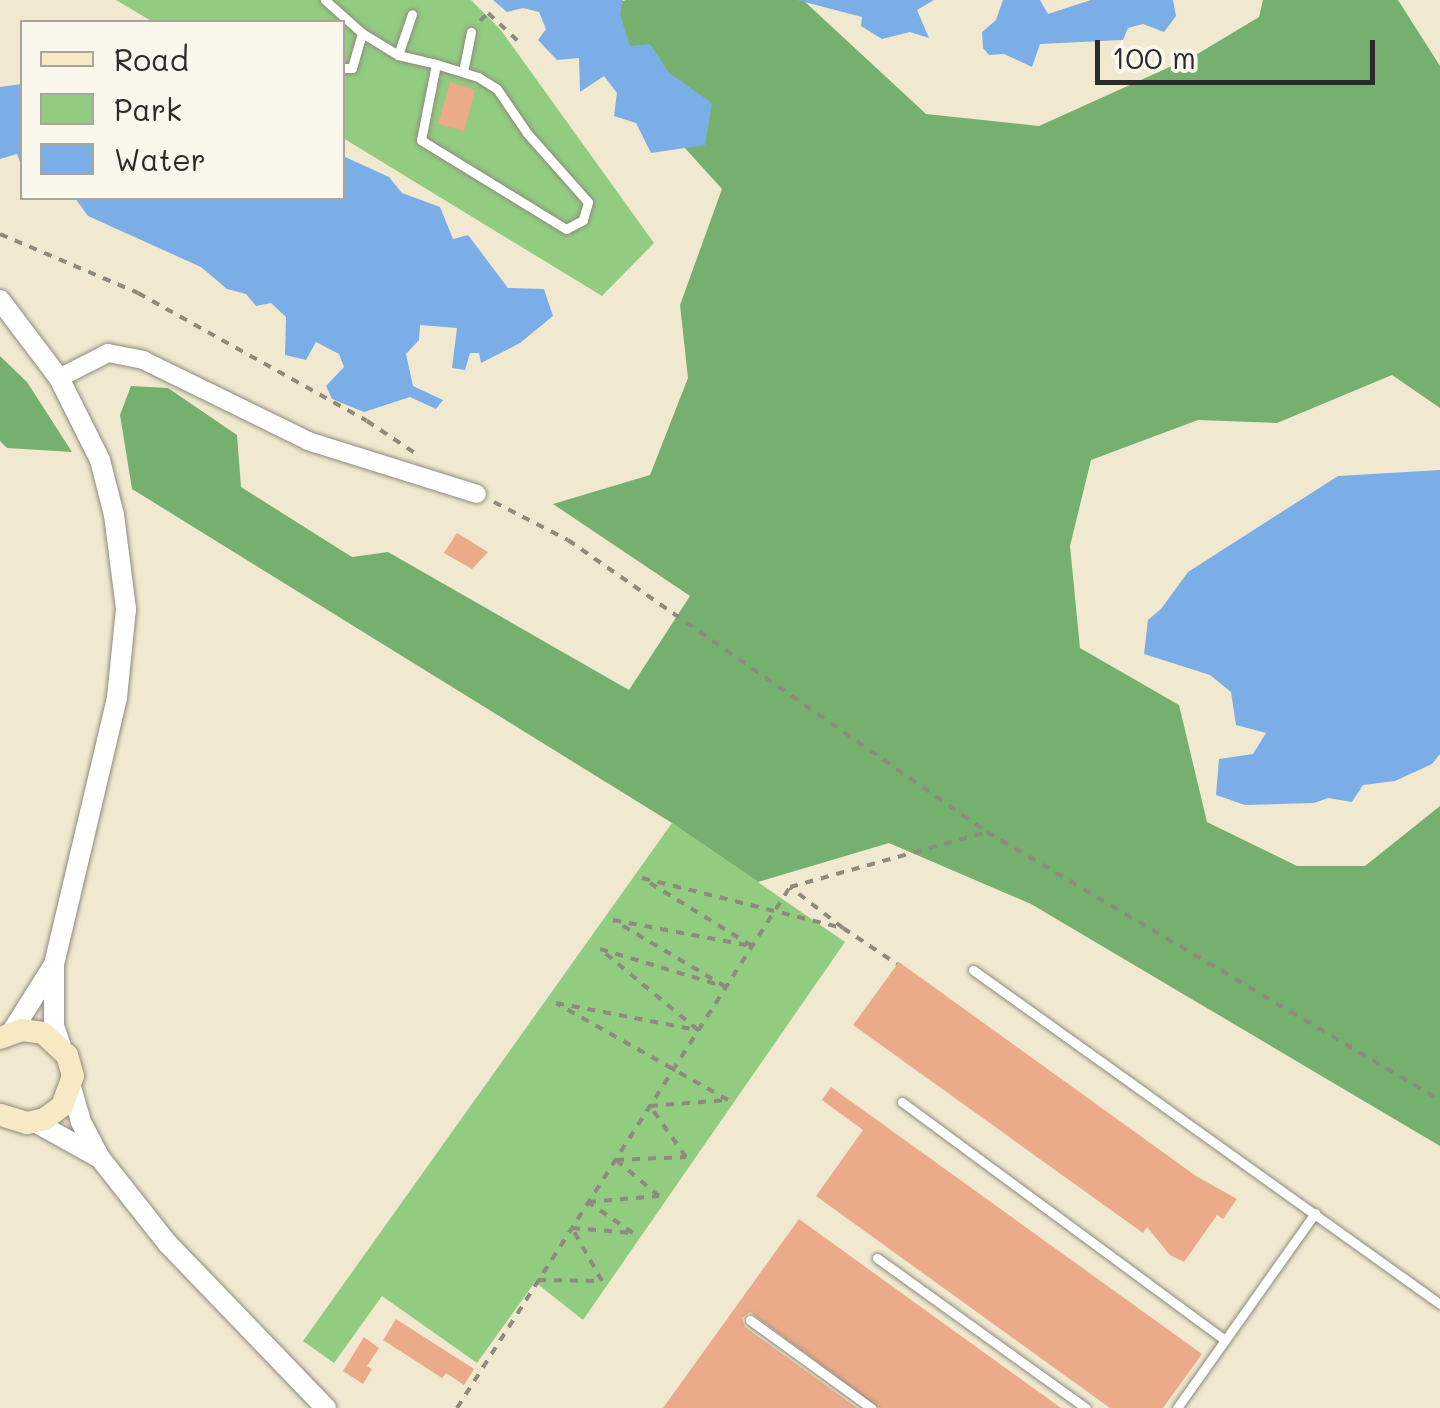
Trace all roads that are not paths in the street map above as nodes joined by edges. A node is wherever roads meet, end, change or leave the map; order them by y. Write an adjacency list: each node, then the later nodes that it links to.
1 (327, 1): 4 (lane)
2 (412, 14): 5 (lane)
3 (471, 32): 8 (lane)
4 (362, 34): 5 (lane); 7 (lane)
5 (398, 55): 6 (lane)
6 (436, 64): 8 (lane); 8 (lane)
7 (345, 68)
8 (463, 72)
9 (0, 300): 10 (street)
10 (59, 378): 11 (street); 12 (street)
11 (476, 494)
12 (54, 964): 14 (street); 15 (street)
13 (973, 970): 20 (lane)
14 (4, 1035): 15 (main road)
15 (61, 1046): 16 (main road)
16 (71, 1087): 18 (main road); 19 (street)
17 (902, 1102): 24 (lane)
18 (13, 1124): 19 (street)
19 (100, 1158): 25 (street)
20 (1315, 1213): 22 (lane); 24 (lane)
21 (877, 1258): 27 (lane)
22 (1440, 1304)
23 (750, 1320): 26 (lane)
24 (1225, 1340): 28 (lane)
25 (326, 1408)
26 (871, 1408)
27 (1086, 1408)
28 (1176, 1408)

